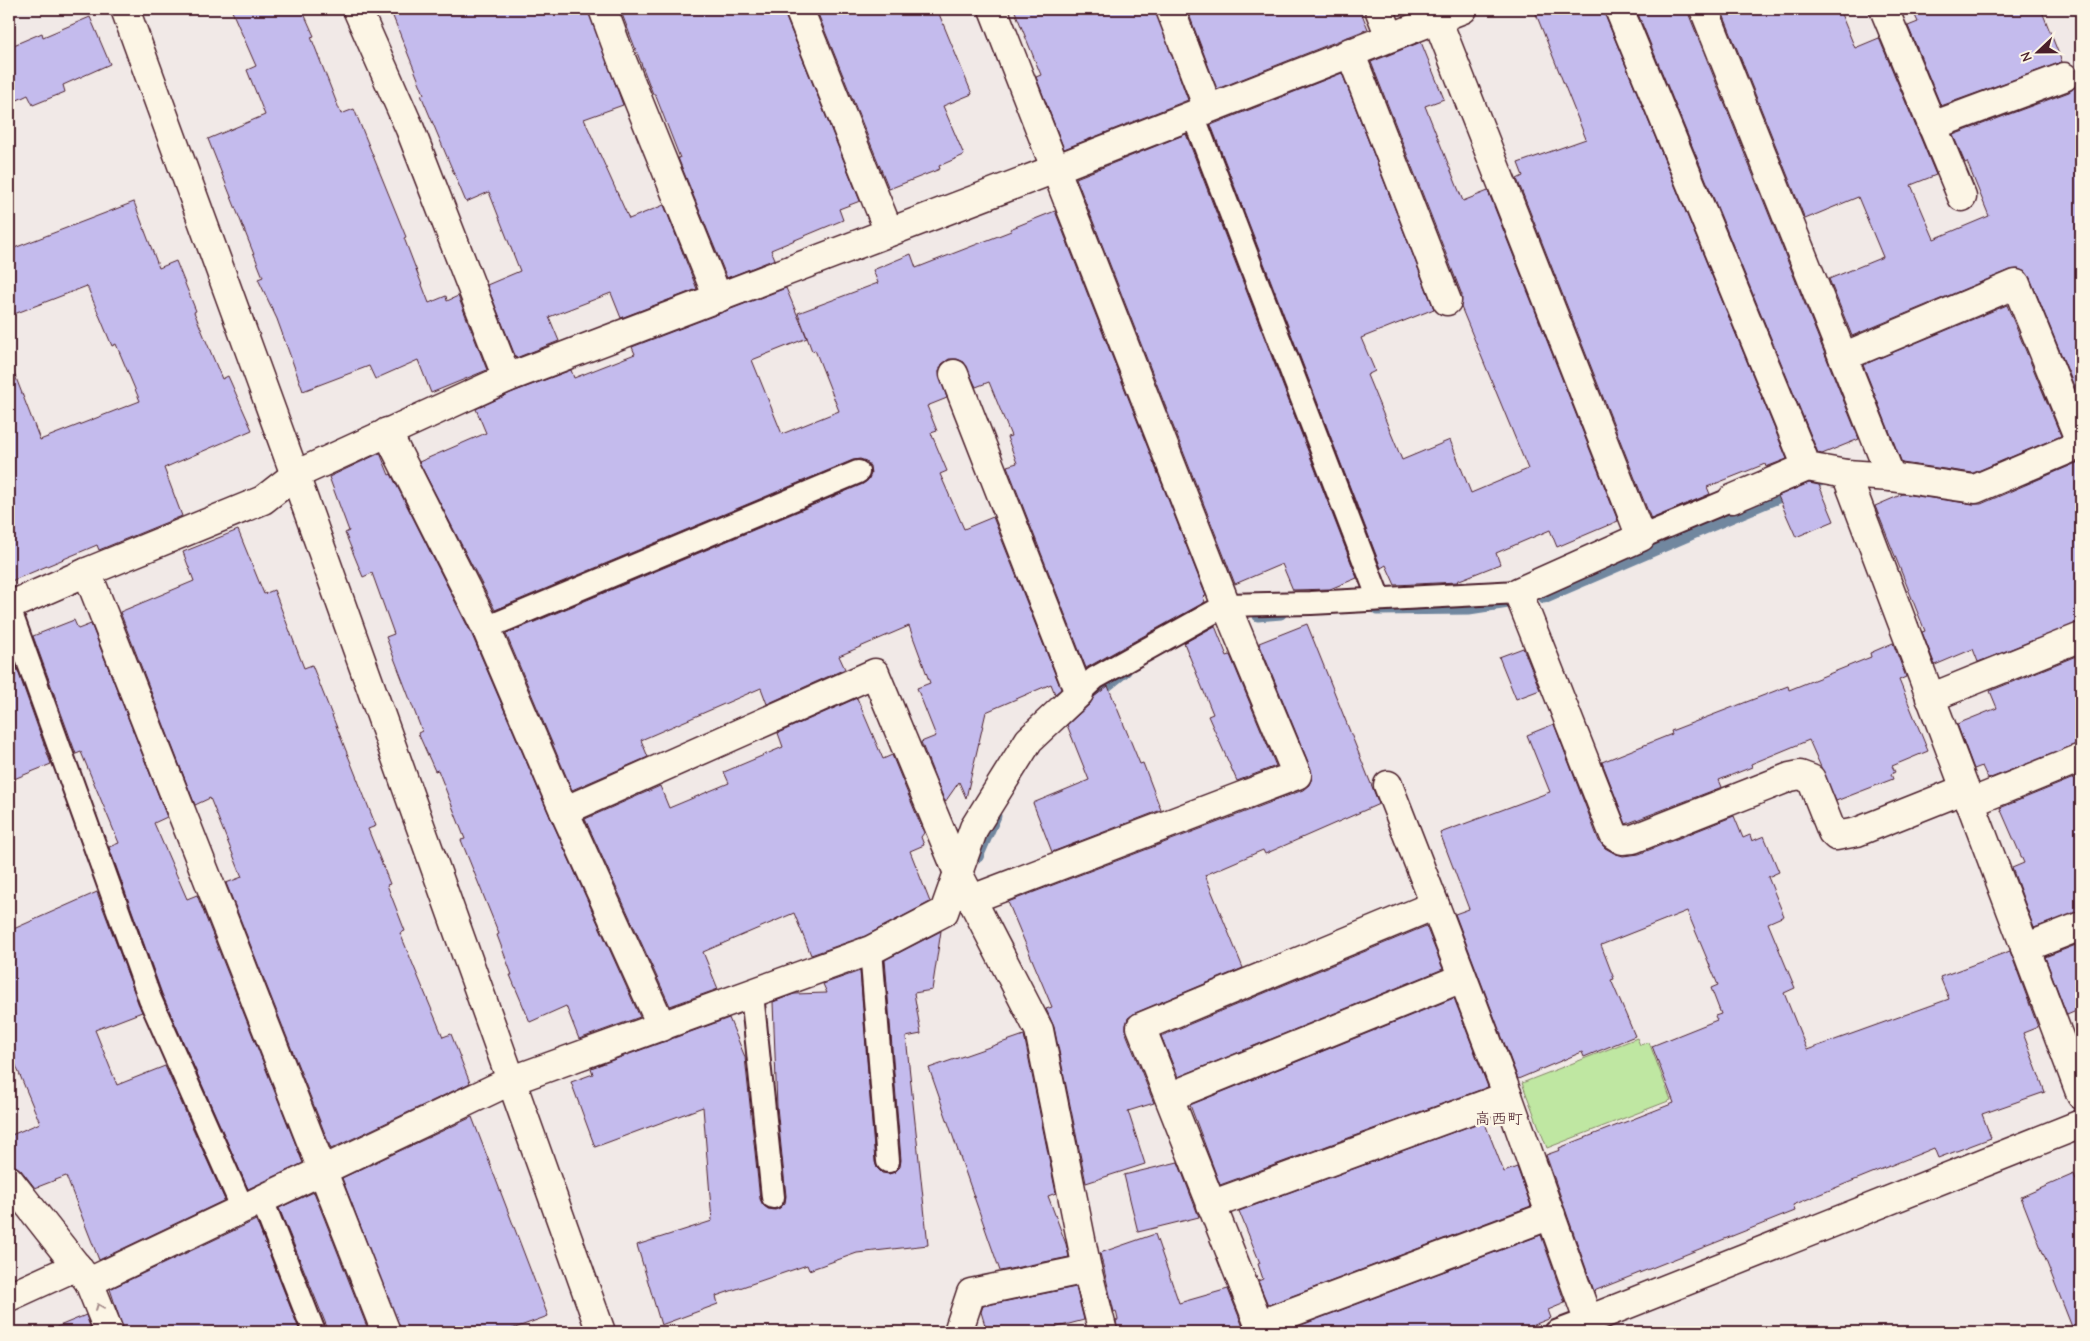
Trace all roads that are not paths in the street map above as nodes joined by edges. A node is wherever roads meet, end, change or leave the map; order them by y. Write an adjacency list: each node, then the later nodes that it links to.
1 (125, 9): 31 (street)
2 (358, 9): 25 (street)
3 (603, 9): 21 (street)
4 (799, 9): 20 (street)
5 (993, 9): 18 (street)
6 (1170, 9): 16 (street)
7 (1379, 9): 13 (street)
8 (1463, 9): 12 (street)
9 (1620, 9): 28 (street)
10 (1704, 9): 23 (street)
11 (1884, 9): 17 (street)
12 (1437, 19): 13 (street); 34 (street)
13 (1390, 37): 14 (street)
14 (1350, 52): 16 (street); 22 (street)
15 (2064, 76): 17 (street)
16 (1201, 112): 18 (street); 37 (lane)
17 (1932, 126): 19 (street)
18 (1055, 169): 20 (street); 39 (street)
19 (1962, 197)
20 (889, 232): 21 (street)
21 (718, 298): 25 (street)
22 (1447, 301)
23 (1843, 357): 27 (street); 32 (street)
24 (954, 374): 42 (street)
25 (507, 378): 26 (street)
26 (387, 432): 31 (street); 40 (street)
27 (2081, 444): 32 (street)
28 (1807, 467): 30 (street); 33 (street)
29 (858, 472): 40 (lane)
30 (1846, 474): 32 (street); 43 (street)
31 (295, 475): 35 (street); 57 (street)
32 (1890, 477)
33 (1732, 499): 34 (lane)
34 (1641, 538): 36 (street)
35 (87, 572): 38 (street); 63 (street)
36 (1518, 592): 37 (lane); 46 (street)
37 (1379, 599): 39 (lane)
38 (10, 601): 66 (lane)
39 (1226, 605): 42 (lane); 49 (street)
40 (486, 628): 47 (street)
41 (2081, 637): 43 (street)
42 (1079, 693): 48 (street)
43 (1930, 698): 46 (street)
44 (2081, 758): 46 (street)
45 (1388, 784): 50 (street)
46 (1968, 796): 52 (street)
47 (564, 811): 48 (street); 56 (street)
48 (958, 872): 49 (street); 53 (street)
49 (972, 899): 69 (street)
50 (1435, 905): 54 (street); 59 (street)
51 (2081, 926): 52 (street)
52 (2025, 948): 58 (street)
53 (871, 950): 55 (street); 62 (lane)
54 (1462, 978): 59 (street); 60 (street)
55 (752, 994): 56 (street); 65 (lane)
56 (662, 1027): 57 (street)
57 (510, 1081): 63 (street); 77 (street)
58 (2081, 1095)
59 (1169, 1096): 67 (street)
60 (1508, 1096): 67 (street); 68 (street)
61 (2081, 1124): 72 (street)
62 (888, 1162)
63 (323, 1171): 66 (street); 76 (street)
64 (9, 1180): 70 (street)
65 (773, 1197)
66 (252, 1204): 70 (street); 75 (lane)
67 (1211, 1205): 73 (street)
68 (1551, 1215): 72 (street); 73 (street)
69 (1086, 1269): 78 (street); 79 (street)
70 (83, 1274): 71 (street); 74 (street, one-way to 70)
71 (9, 1297)
72 (1588, 1320): 80 (lane)
73 (1260, 1329)
74 (109, 1332)
75 (314, 1332)
76 (386, 1332)
77 (600, 1332)
78 (958, 1332)
79 (1103, 1332)
80 (1556, 1332)

